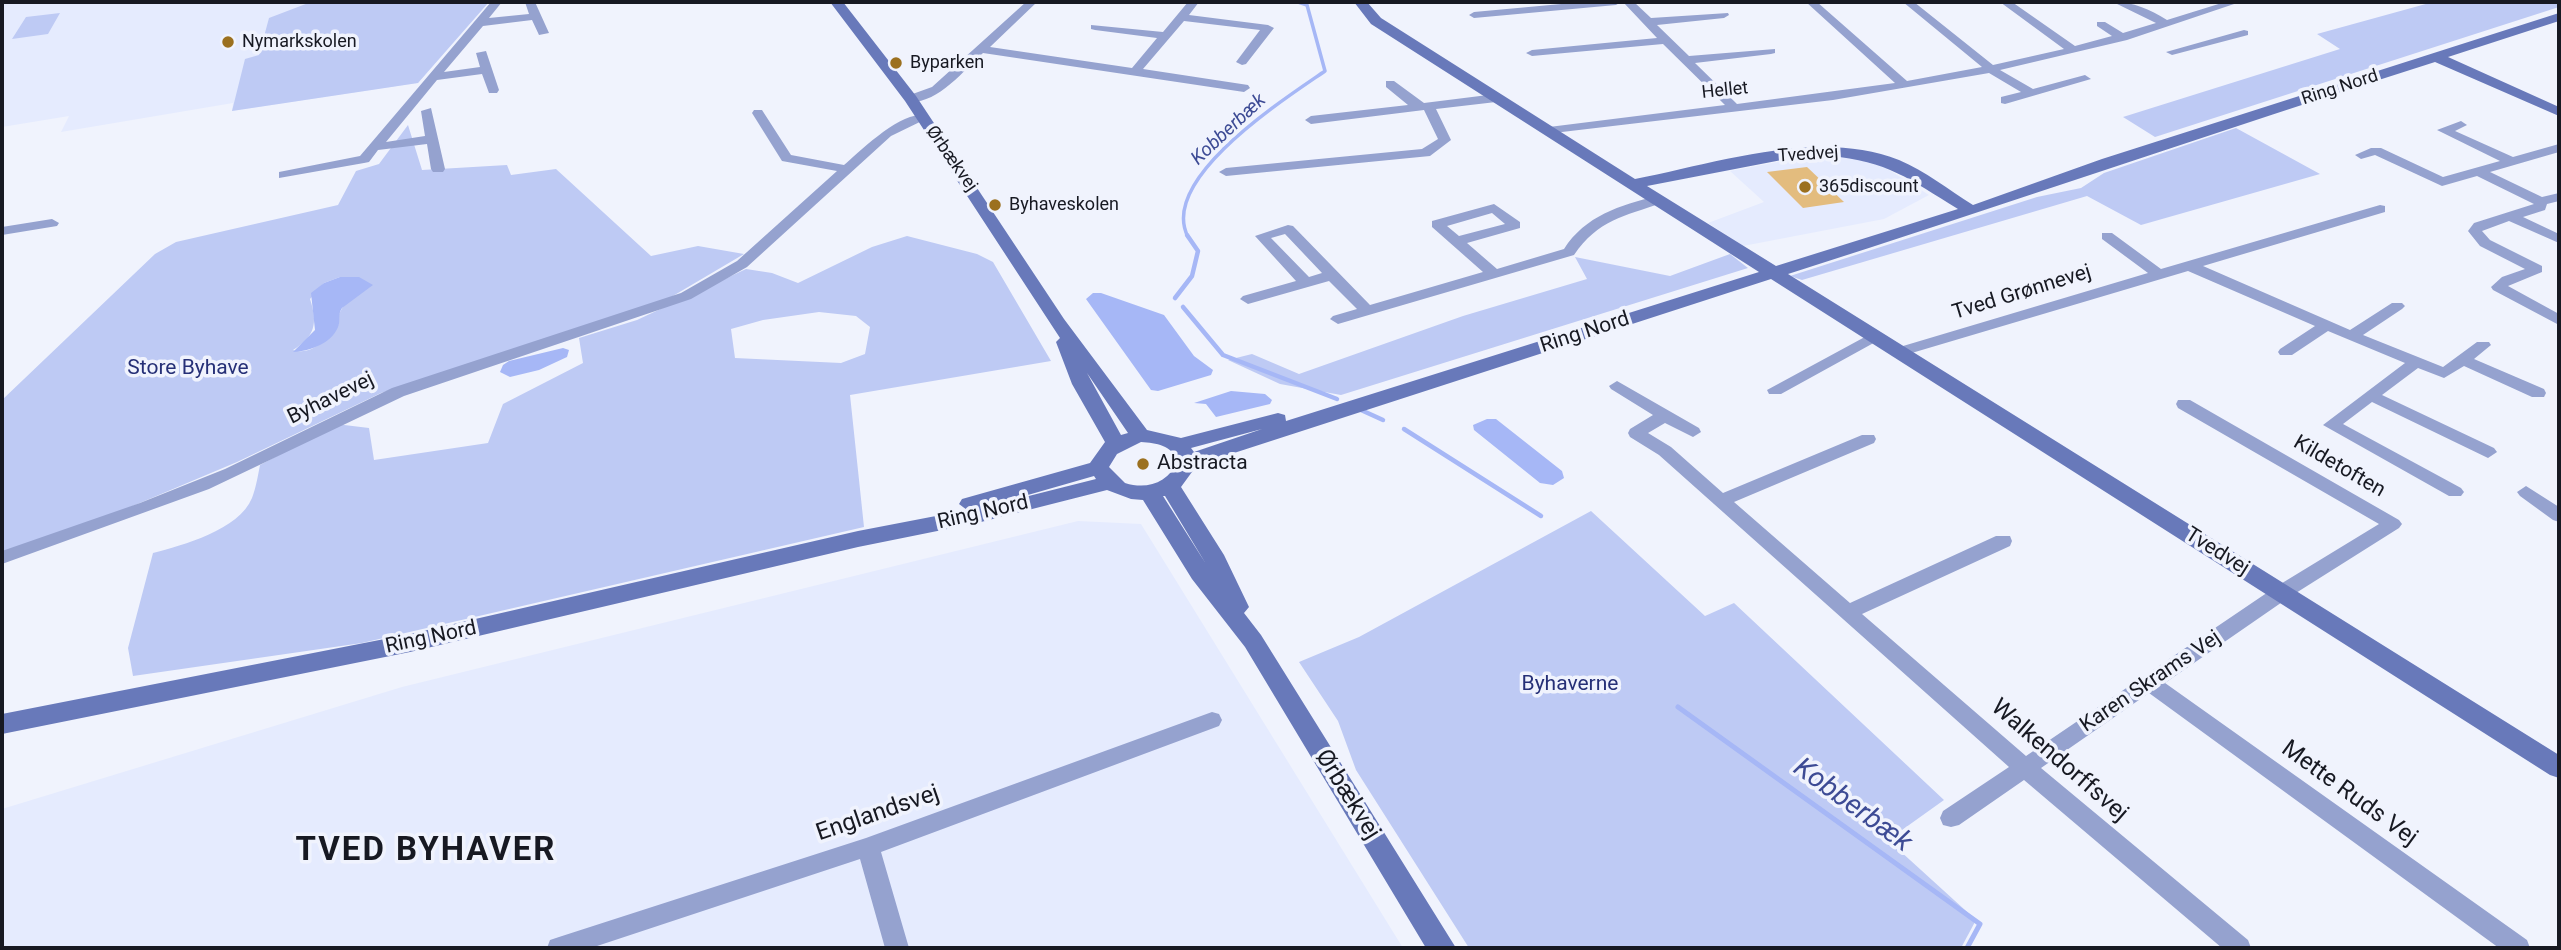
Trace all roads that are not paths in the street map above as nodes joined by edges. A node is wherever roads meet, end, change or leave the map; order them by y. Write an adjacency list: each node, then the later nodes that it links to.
1 (497, 2): 20 (street)
2 (530, 2): 16 (street)
3 (836, 2): 50 (street, Ørbækvej)
4 (1032, 2): 30 (street)
5 (1194, 2): 17 (street)
6 (1360, 2): 49 (street, Tvedvej)
7 (1616, 2): 14 (street)
8 (1628, 2): 19 (street)
9 (1811, 2): 45 (street)
10 (1908, 2): 39 (street)
11 (2005, 2): 31 (street)
12 (2118, 2): 21 (street)
13 (2235, 2): 21 (street, Hellet)
14 (1474, 15)
15 (1724, 15): 19 (street)
16 (536, 16): 20 (street); 24 (street)
17 (1181, 17): 26 (street); 38 (street)
18 (2559, 17): 36 (street, Ring Nord)
19 (1648, 22): 29 (street)
20 (480, 23): 42 (street)
21 (2173, 23): 27 (street, Hellet); 28 (street)
22 (2102, 24): 27 (street)
23 (1095, 27): 26 (street)
24 (543, 33)
25 (2244, 33): 28 (street)
26 (1165, 36): 41 (street)
27 (2123, 38): 31 (street, Hellet)
28 (2223, 39): 34 (street)
29 (1667, 40): 35 (street); 37 (street)
30 (982, 49): 41 (street); 50 (street)
31 (2073, 50): 39 (street, Hellet)
32 (1771, 51): 37 (street)
33 (482, 52): 40 (street)
34 (2172, 52)
35 (1532, 53)
36 (2437, 57): 55 (street); 75 (street, Ring Nord)
37 (1686, 60): 53 (street)
38 (1242, 62)
39 (1993, 69): 45 (street, Hellet); 48 (street)
40 (487, 70): 42 (street); 47 (street)
41 (1136, 71): 46 (street)
42 (433, 77): 62 (street)
43 (2085, 79): 48 (street)
44 (1390, 84): 52 (street)
45 (1905, 85): 53 (street, Hellet)
46 (1244, 88)
47 (493, 90)
48 (2032, 93): 51 (street)
49 (1496, 98): 52 (street); 60 (street, Tvedvej)
50 (911, 99): 57 (street, Ørbækvej)
51 (2005, 100)
52 (1429, 108): 58 (street); 68 (street)
53 (1734, 108): 60 (street, Hellet)
54 (427, 111): 61 (street)
55 (2559, 112)
56 (758, 113): 67 (street)
57 (922, 118): 67 (street, Byhavevej); 95 (street, Ørbækvej)
58 (1311, 120)
59 (2461, 125): 65 (street)
60 (1549, 131): 71 (street, Tvedvej)
61 (432, 139): 62 (street); 66 (street)
62 (374, 146): 70 (street)
63 (2559, 148): 65 (street)
64 (2361, 155): 69 (street)
65 (2513, 162): 69 (street)
66 (438, 169)
67 (847, 169): 123 (street, Byhavevej)
68 (1226, 172)
69 (2480, 172): 74 (street)
70 (284, 175)
71 (1632, 184): 73 (street, Tvedvej); 75 (street, Tvedvej)
72 (2559, 197): 74 (street)
73 (1657, 200): 86 (street); 98 (street, Tvedvej)
74 (2541, 202): 78 (street)
75 (1966, 207): 115 (street, Ring Nord)
76 (2381, 209): 85 (street, Tved Grønnevej)
77 (1466, 216): 81 (street); 81 (street); 84 (street)
78 (2512, 217): 83 (street); 94 (street)
79 (52, 223): 80 (street)
80 (2, 231)
81 (1486, 233): 84 (street)
82 (2107, 236): 87 (street, Tved Grønnevej)
83 (2559, 239)
84 (1457, 242): 86 (street)
85 (2188, 265): 87 (street, Tved Grønnevej); 96 (street)
86 (1493, 274): 92 (street)
87 (2158, 274): 100 (street, Tved Grønnevej)
88 (1332, 275): 89 (street); 89 (street); 92 (street)
89 (1306, 283): 90 (street)
90 (1248, 299)
91 (2397, 306): 97 (street)
92 (1367, 311): 93 (street)
93 (1338, 319)
94 (2559, 320)
95 (1057, 322): 111 (street, Ørbækvej); 113 (street, Ørbækvej)
96 (2326, 326): 97 (street); 101 (street)
97 (2354, 334): 103 (street)
98 (1874, 337): 100 (street, Tvedvej); 105 (street)
99 (2483, 345): 102 (street)
100 (1899, 352): 124 (street, Tvedvej)
101 (2286, 352)
102 (2463, 360): 103 (street); 106 (street)
103 (2416, 362): 107 (street)
104 (1617, 386): 109 (street)
105 (1775, 390)
106 (2538, 393)
107 (2372, 396): 114 (street); 118 (street)
108 (2184, 404): 124 (street, Kildetoften)
109 (1666, 415): 110 (street); 120 (street, Walkendorffsvej)
110 (1693, 432)
111 (1141, 436): 113 (street); 115 (street)
112 (1868, 439): 120 (street)
113 (1116, 443): 116 (street)
114 (2488, 452)
115 (1183, 453): 117 (street)
116 (1104, 475): 117 (street); 128 (street, Ring Nord)
117 (1159, 489): 135 (street, Ørbækvej)
118 (2455, 492)
119 (2526, 492): 121 (street)
120 (1720, 501): 125 (street, Walkendorffsvej)
121 (2559, 516)
122 (2003, 541): 125 (street)
123 (2, 558)
124 (2281, 593): 126 (street, Karen Skrams Vej); 130 (street, Tvedvej)
125 (1848, 612): 129 (street, Walkendorffsvej)
126 (2150, 682): 129 (street, Karen Skrams Vej); 137 (street, Mette Ruds Vej)
127 (1212, 720): 132 (street, Englandsvej)
128 (2, 724)
129 (2025, 768): 131 (street, Karen Skrams Vej); 136 (street, Walkendorffsvej)
130 (2559, 768)
131 (1951, 818)
132 (868, 846): 133 (street, Englandsvej); 134 (street)
133 (559, 948)
134 (897, 948)
135 (1442, 948)
136 (2239, 948)
137 (2518, 948)

